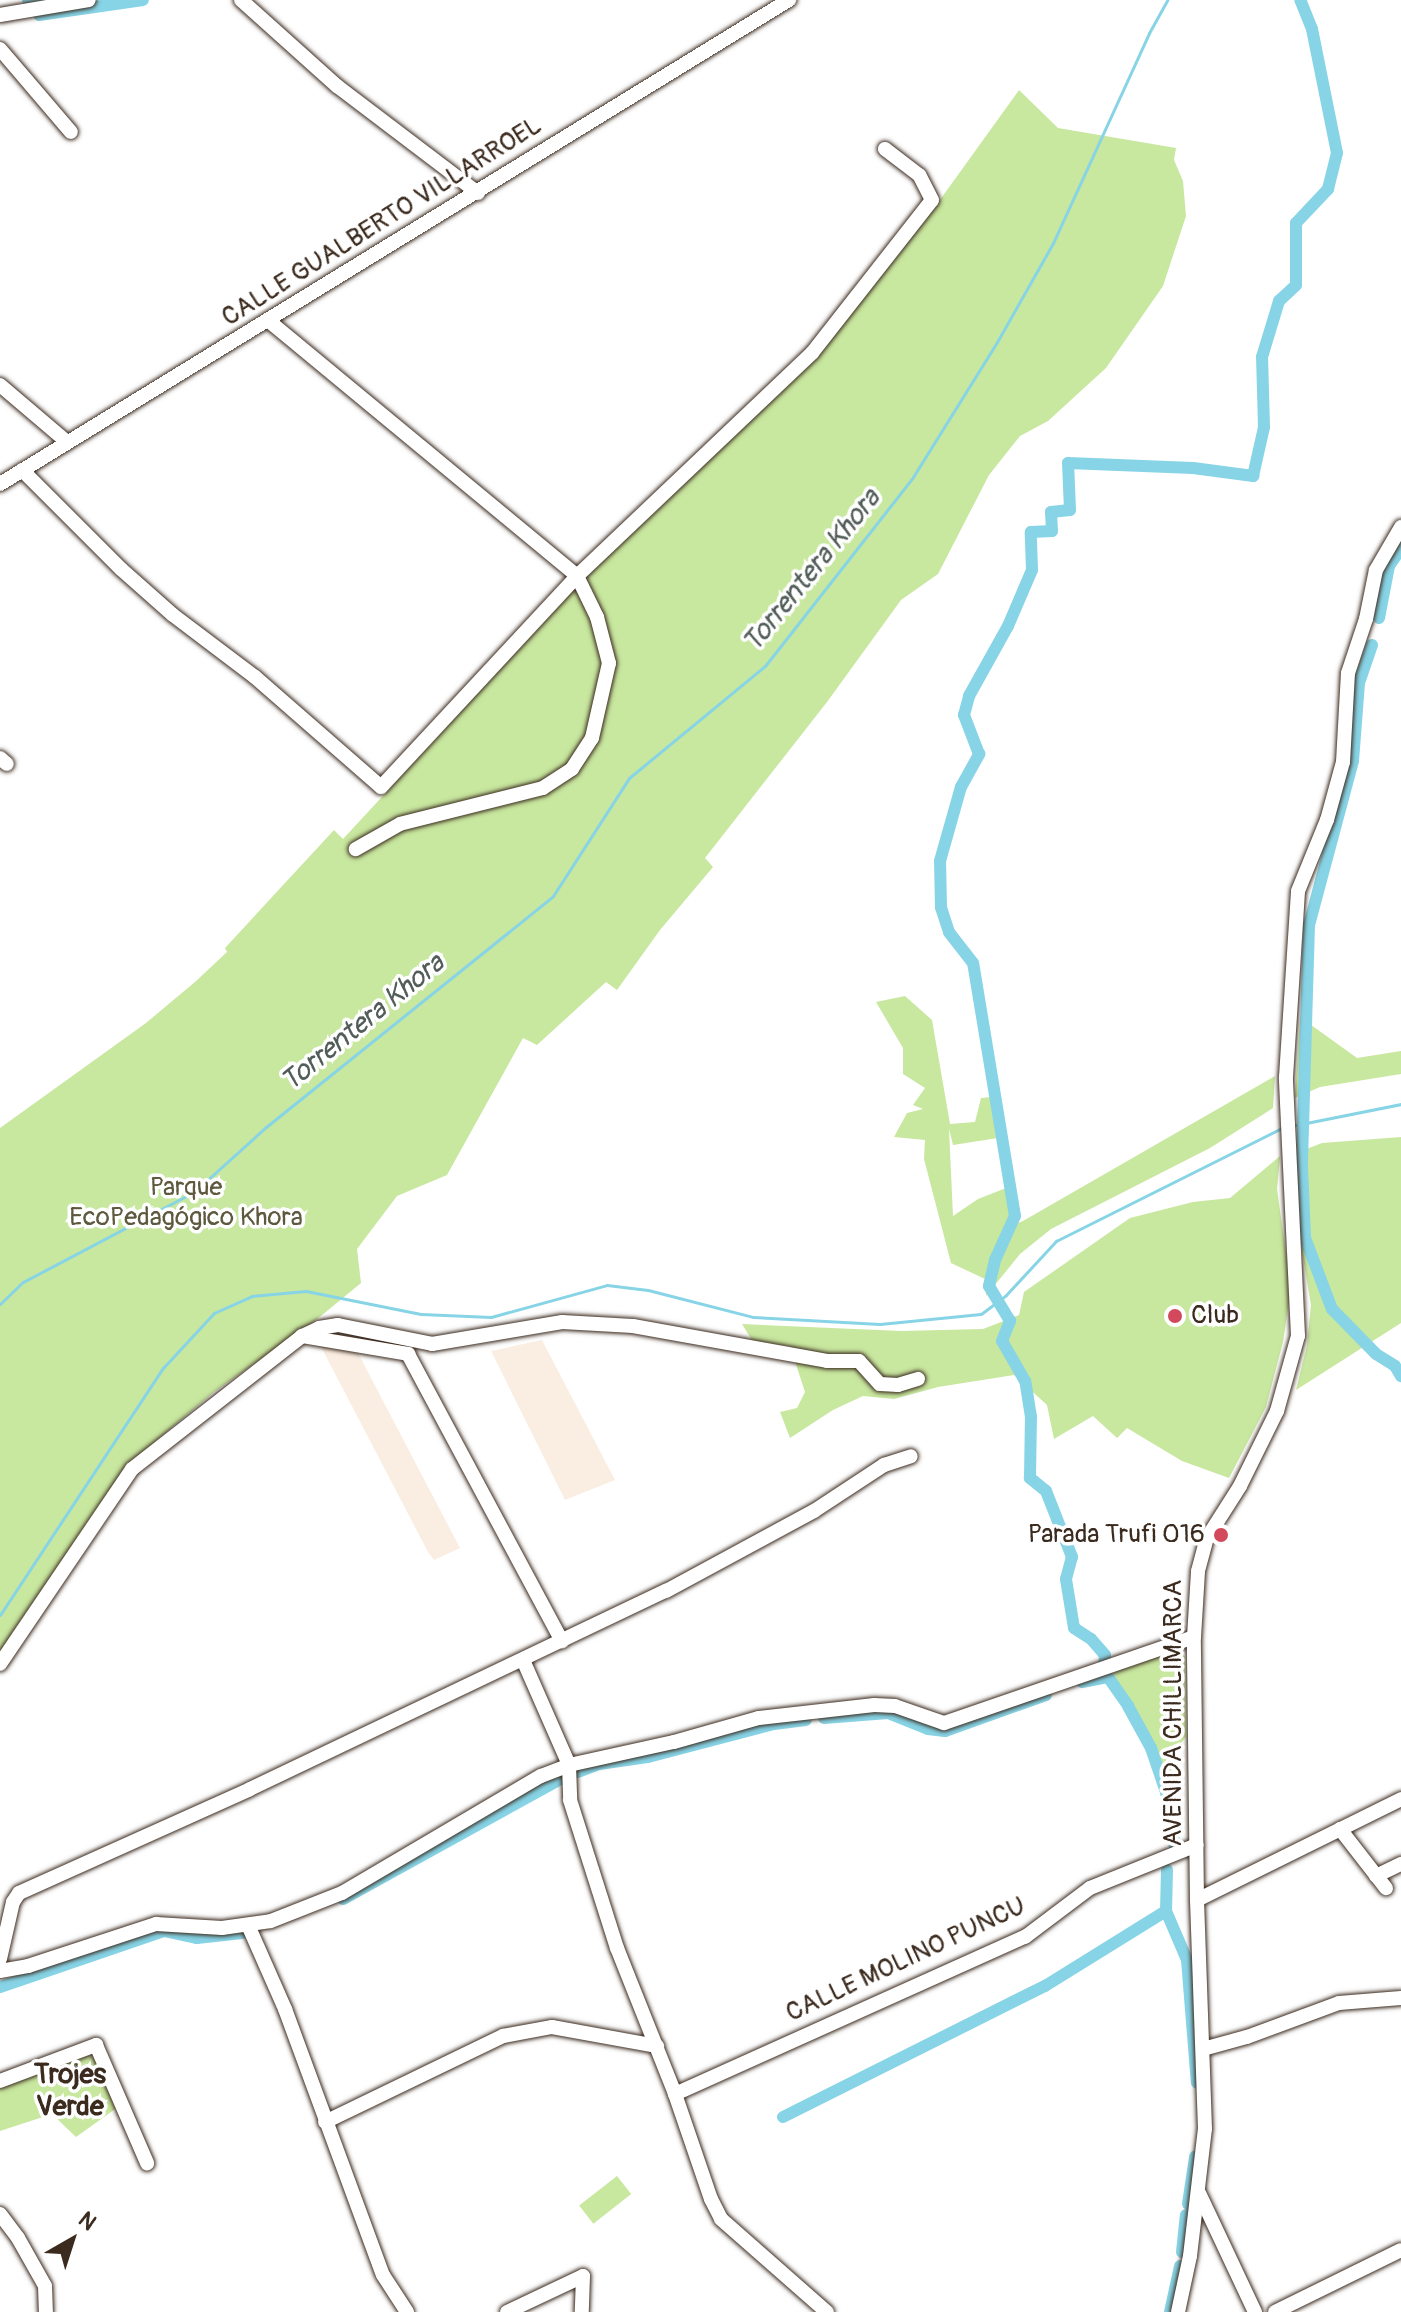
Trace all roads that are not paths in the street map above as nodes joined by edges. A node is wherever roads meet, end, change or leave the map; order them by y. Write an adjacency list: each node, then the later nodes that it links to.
1 (89, 0): 4 (street)
2 (241, 0): 8 (street)
3 (789, 0): 8 (street, CALLE GUALBERTO VILLARROEL)
4 (0, 15)
5 (0, 49): 6 (street)
6 (71, 132)
7 (885, 149): 15 (street)
8 (478, 193): 9 (street, CALLE GUALBERTO VILLARROEL)
9 (269, 321): 11 (street, CALLE GUALBERTO VILLARROEL); 15 (street)
10 (0, 385): 11 (street)
11 (67, 442): 12 (street, CALLE GUALBERTO VILLARROEL)
12 (22, 470): 13 (street, CALLE GUALBERTO VILLARROEL); 15 (street)
13 (0, 484)
14 (1401, 527): 20 (street, AVENIDA CHILLIMARCA)
15 (577, 576): 16 (street)
16 (356, 849)
17 (302, 1336): 18 (street); 21 (street); 23 (street)
18 (918, 1379)
19 (911, 1456): 21 (street)
20 (1194, 1637): 24 (street); 27 (street, AVENIDA CHILLIMARCA)
21 (562, 1641): 22 (street)
22 (523, 1660): 24 (street); 33 (street)
23 (0, 1664)
24 (569, 1765): 32 (street); 36 (street)
25 (1401, 1799): 26 (street)
26 (1340, 1829): 29 (street); 31 (street)
27 (1197, 1845): 31 (street, AVENIDA CHILLIMARCA); 39 (street, CALLE MOLINO PUNCU)
28 (1401, 1864): 29 (street)
29 (1376, 1876): 30 (street)
30 (1386, 1888)
31 (1197, 1900): 37 (street, AVENIDA CHILLIMARCA)
32 (248, 1925): 34 (street); 40 (street)
33 (0, 1959)
34 (0, 1971)
35 (1401, 1998): 37 (street)
36 (657, 2046): 39 (street); 40 (street)
37 (1203, 2049): 42 (street, AVENIDA CHILLIMARCA)
38 (0, 2081): 41 (street)
39 (675, 2094): 49 (street)
40 (325, 2122): 46 (street)
41 (147, 2163)
42 (1199, 2192): 50 (street, AVENIDA CHILLIMARCA); 51 (street)
43 (0, 2214): 45 (street)
44 (1401, 2250): 52 (street)
45 (46, 2312)
46 (407, 2312)
47 (507, 2312): 48 (street)
48 (582, 2312)
49 (827, 2312)
50 (1178, 2312)
51 (1255, 2312)
52 (1275, 2312)

